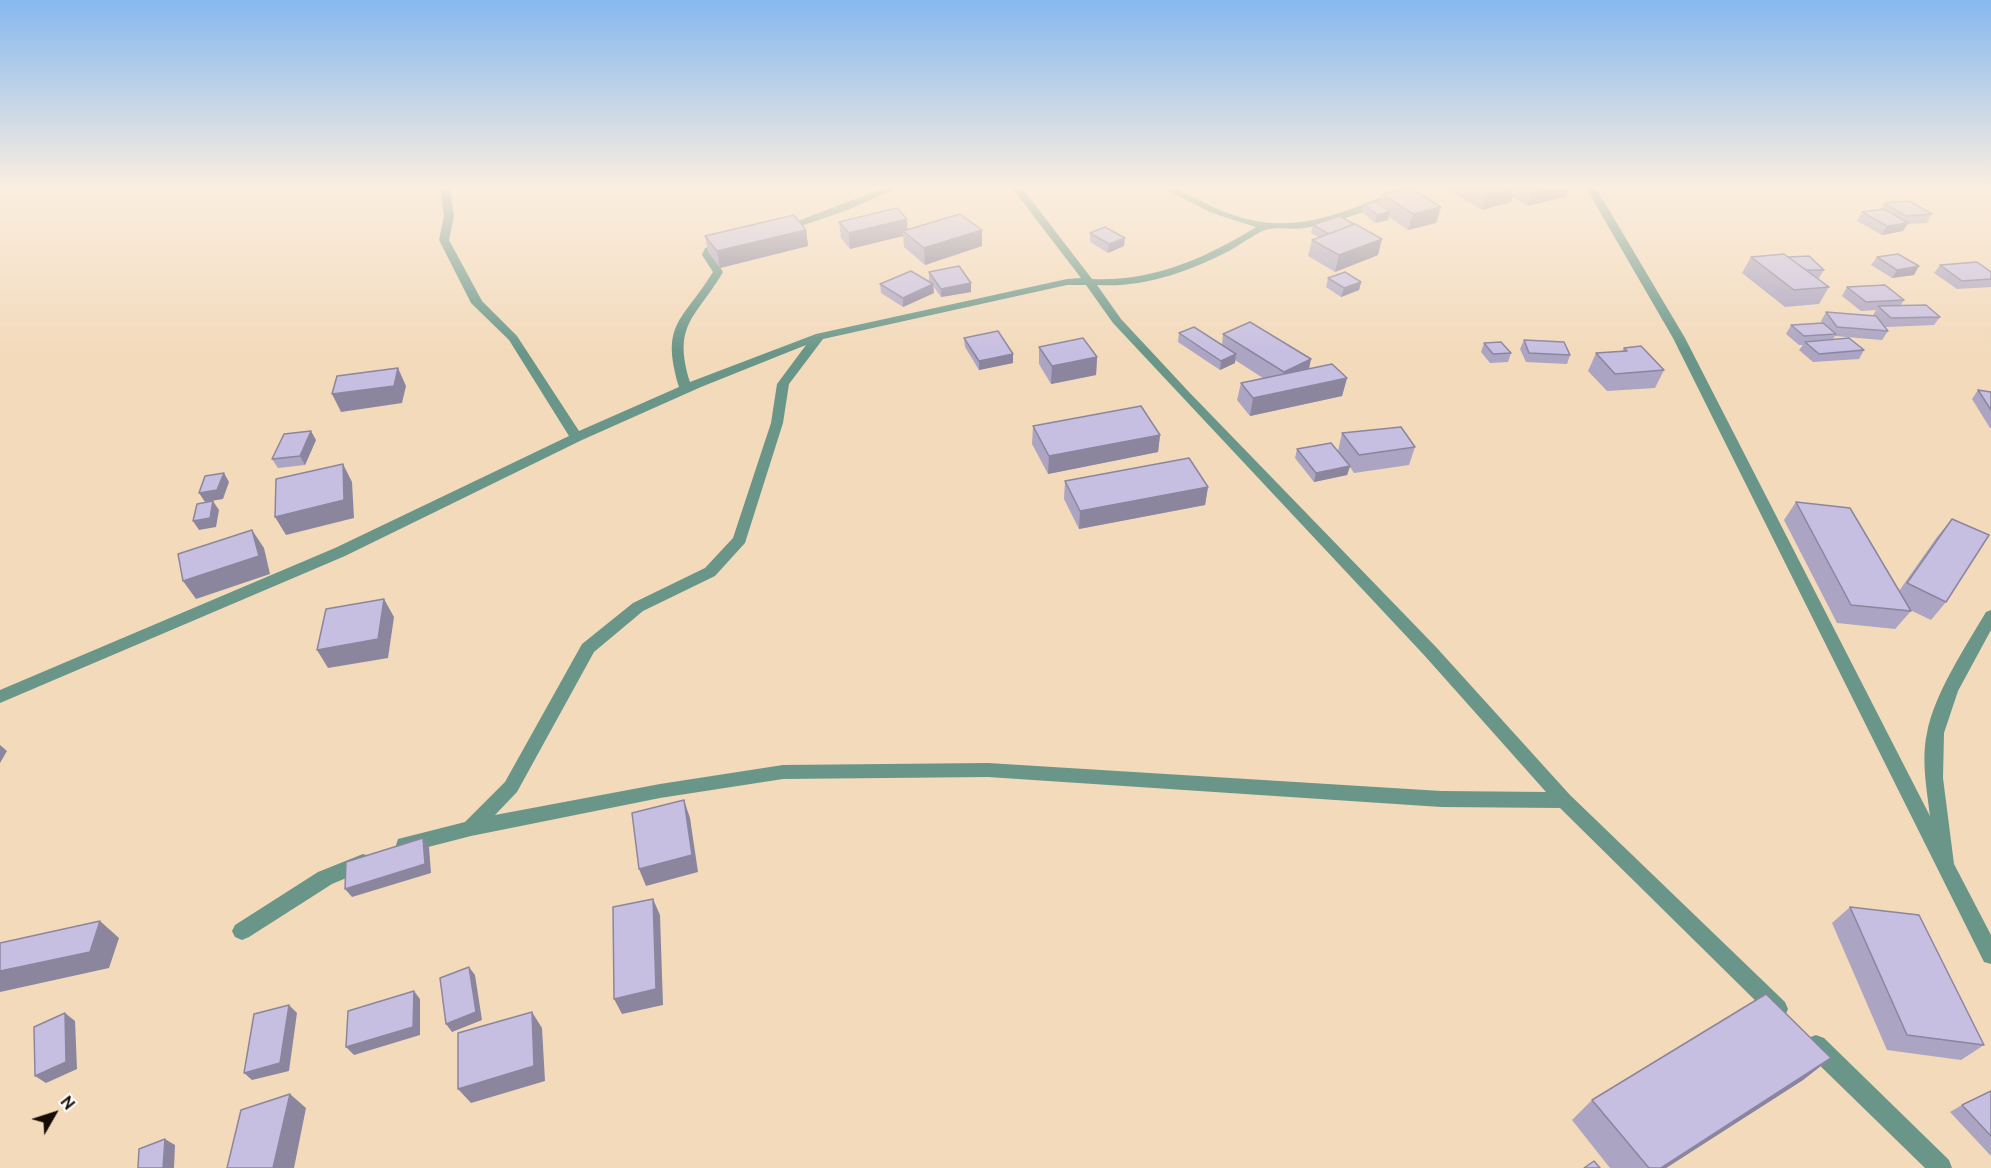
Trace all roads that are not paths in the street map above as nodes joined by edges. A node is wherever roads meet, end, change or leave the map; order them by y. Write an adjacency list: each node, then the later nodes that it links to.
1 (445, 243): 9 (street)
2 (736, 243): 8 (street)
3 (1061, 243): 6 (street)
4 (1236, 243): 6 (street)
5 (1623, 243): 14 (street)
6 (1088, 280): 7 (street); 12 (street)
7 (820, 336): 8 (street); 13 (street)
8 (686, 389): 9 (street)
9 (577, 436): 11 (street)
10 (1991, 616): 14 (street)
11 (0, 697)
12 (1564, 800): 13 (street); 17 (street)
13 (471, 828): 15 (street)
14 (1945, 865): 16 (street)
15 (242, 931)
16 (1991, 955)
17 (1787, 1017)
18 (1804, 1034): 19 (street)
19 (1941, 1168)

